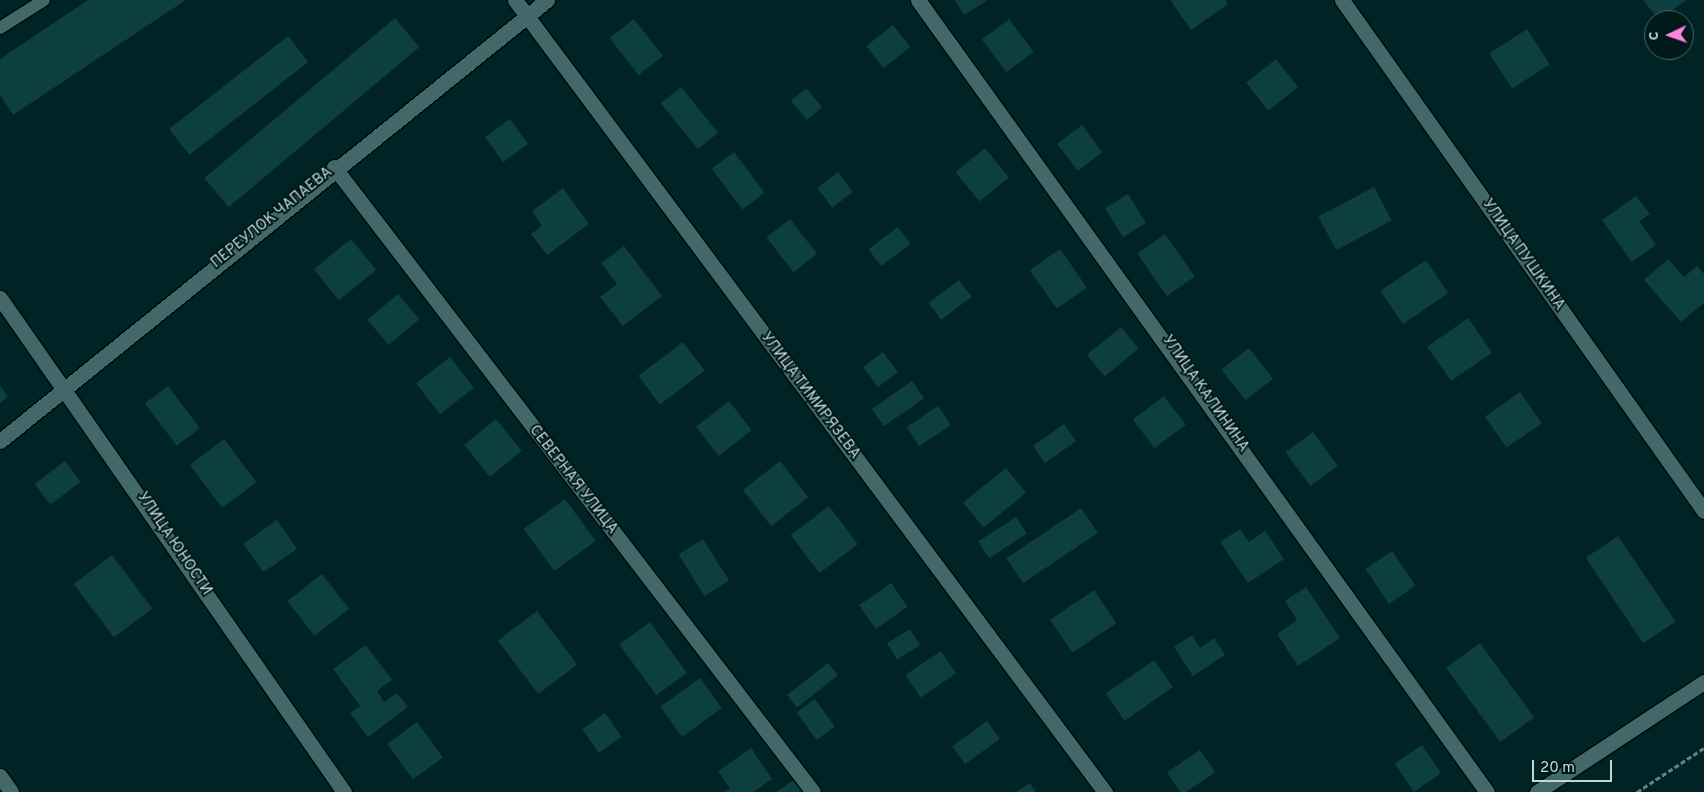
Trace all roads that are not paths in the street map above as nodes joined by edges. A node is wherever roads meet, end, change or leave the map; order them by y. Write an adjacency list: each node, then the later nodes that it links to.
1 (44, 0): 7 (lane)
2 (515, 0): 6 (street, УЛИЦА ТИМИРЯЗЕВА)
3 (547, 0): 6 (street, ПЕРЕУЛОК ЧАПАЕВА)
4 (918, 0): 19 (street, УЛИЦА КАЛИНИНА)
5 (1342, 0): 12 (street, УЛИЦА ПУШКИНА)
6 (528, 16): 8 (street, ПЕРЕУЛОК ЧАПАЕВА); 18 (street, УЛИЦА ТИМИРЯЗЕВА)
7 (0, 28)
8 (334, 167): 10 (street, ПЕРЕУЛОК ЧАПАЕВА); 17 (street, СЕВЕРНАЯ УЛИЦА)
9 (0, 298): 10 (street, УЛИЦА ЮНОСТИ)
10 (66, 387): 11 (street, ПЕРЕУЛОК ЧАПАЕВА); 16 (street, УЛИЦА ЮНОСТИ)
11 (0, 442)
12 (1704, 511)
13 (1704, 682): 20 (street)
14 (0, 776): 15 (street)
15 (11, 792)
16 (344, 792)
17 (813, 792)
18 (1105, 792)
19 (1487, 792)
20 (1537, 792)

